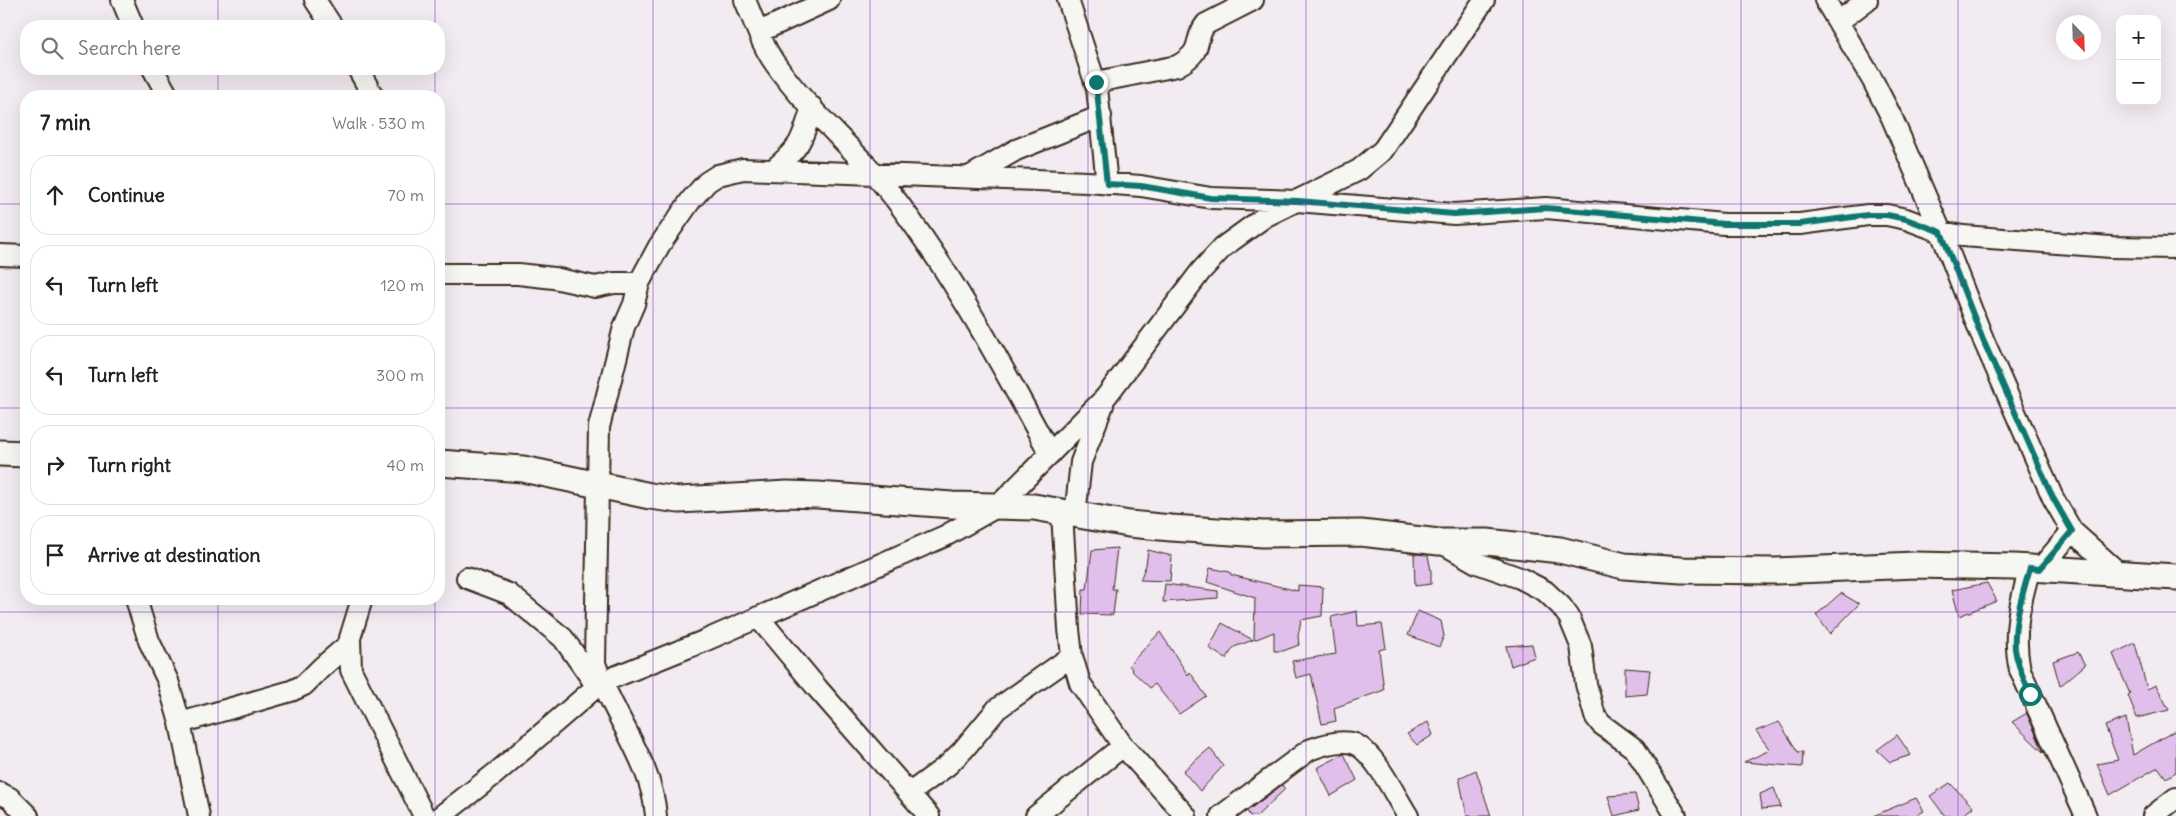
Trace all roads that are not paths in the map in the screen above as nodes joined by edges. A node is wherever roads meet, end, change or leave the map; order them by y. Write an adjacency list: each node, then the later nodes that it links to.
1 (122, 0): 10 (street)
2 (315, 0): 11 (street)
3 (744, 0): 13 (street)
4 (829, 0): 13 (street)
5 (1068, 0): 16 (street)
6 (1253, 0): 16 (street)
7 (1484, 0): 25 (street)
8 (1825, 0): 12 (street)
9 (1867, 0): 12 (street)
10 (130, 20)
11 (328, 20)
12 (1838, 22): 26 (street)
13 (759, 32): 19 (street)
14 (156, 75): 17 (street)
15 (361, 75): 18 (street)
16 (1096, 82): 20 (street)
17 (165, 90)
18 (370, 90)
19 (812, 108): 21 (street); 22 (street)
20 (1100, 116): 23 (street); 24 (street)
21 (772, 170): 22 (street); 31 (street)
22 (874, 174): 23 (street); 35 (street)
23 (969, 177): 24 (street)
24 (1107, 184): 25 (street)
25 (1298, 201): 26 (street); 32 (street)
26 (1941, 232): 27 (street); 40 (street)
27 (2176, 248)
28 (0, 255): 29 (street)
29 (20, 256)
30 (445, 274): 31 (street)
31 (639, 283): 37 (street)
32 (1105, 398): 35 (street); 39 (street)
33 (0, 453): 34 (street)
34 (20, 454)
35 (1050, 454): 38 (street)
36 (445, 462): 37 (street)
37 (599, 485): 38 (street); 51 (street)
38 (998, 506): 39 (street); 48 (street)
39 (1068, 514): 41 (street); 50 (street)
40 (2072, 531): 42 (street); 43 (street)
41 (1439, 542): 42 (street); 67 (street)
42 (2035, 568): 43 (street); 68 (street)
43 (2120, 574): 44 (street)
44 (2176, 577)
45 (467, 578): 51 (street)
46 (138, 605): 52 (street)
47 (360, 605): 49 (street)
48 (758, 617): 51 (street); 54 (street)
49 (350, 643): 52 (street); 59 (street)
50 (1072, 656): 53 (street); 54 (street)
51 (599, 684): 60 (street); 61 (street)
52 (180, 723): 58 (street)
53 (1123, 746): 63 (street); 64 (street)
54 (910, 792): 62 (street)
55 (0, 793): 57 (street)
56 (2176, 798): 69 (street)
57 (28, 816)
58 (199, 816)
59 (424, 816)
60 (441, 816)
61 (656, 816)
62 (929, 816)
63 (1036, 816)
64 (1186, 816)
65 (1221, 816): 66 (street)
66 (1408, 816)
67 (1676, 816)
68 (2086, 816)
69 (2153, 816)

